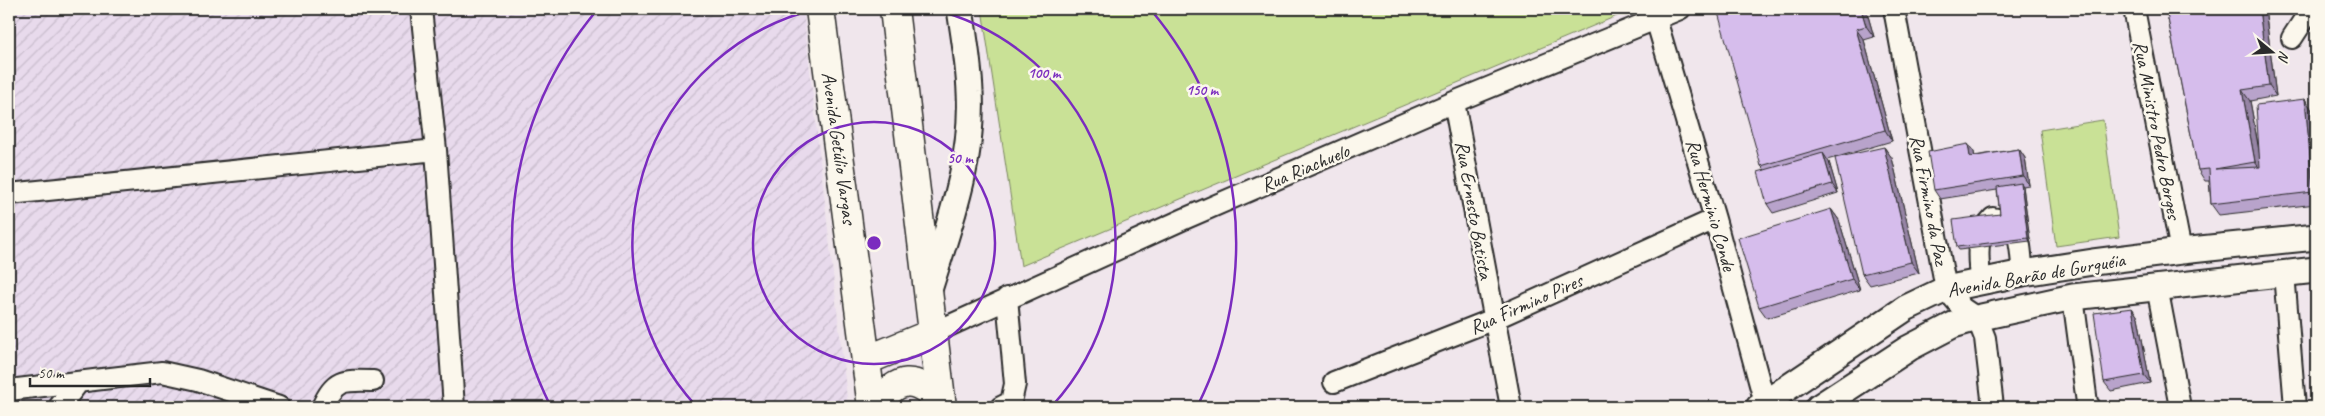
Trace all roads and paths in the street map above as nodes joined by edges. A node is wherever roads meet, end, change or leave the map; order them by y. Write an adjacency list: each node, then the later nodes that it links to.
1 (421, 9): 12 (street)
2 (820, 9): 29 (highway, Avenida Getúlio Vargas)
3 (894, 9): 23 (highway)
4 (960, 9): 23 (main road)
5 (1680, 9): 9 (street, Rua Riachuelo)
6 (1894, 9): 22 (street, Rua Firmino da Paz)
7 (2134, 9): 16 (street, Rua Ministro Pedro Borges)
8 (2311, 9): 10 (street)
9 (1655, 14): 11 (street, Rua Riachuelo); 14 (street, Rua Herminio Conde)
10 (2292, 38)
11 (1454, 102): 25 (street, Rua Riachuelo); 27 (street, Rua Ernesto Batista)
12 (436, 150): 13 (street); 39 (street)
13 (9, 194)
14 (1716, 219): 27 (street, Rua Firmino Pires); 35 (street, Rua Herminio Conde)
15 (2316, 237): 16 (main road, Avenida Barão de Gurguéia)
16 (2181, 251): 18 (main road, Avenida Barão de Gurguéia)
17 (2316, 270): 19 (main road, Avenida Barão de Gurguéia)
18 (2023, 273): 20 (main road, Avenida Barão de Gurguéia); 20 (street)
19 (2284, 273): 21 (main road, Avenida Barão de Gurguéia); 47 (street)
20 (1980, 282): 22 (main road, Avenida Barão de Gurguéia)
21 (2157, 287): 24 (main road, Avenida Barão de Gurguéia); 46 (street)
22 (1946, 289): 26 (street, Rua Firmino da Paz); 35 (main road, Avenida Barão de Gurguéia)
23 (928, 293): 28 (highway)
24 (2073, 297): 26 (main road, Avenida Barão de Gurguéia); 45 (street)
25 (1007, 298): 28 (street, Rua Riachuelo); 41 (street)
26 (1977, 318): 43 (main road, Avenida Barão de Gurguéia); 44 (street, Rua Firmino da Paz)
27 (1494, 319): 31 (street, Rua Firmino Pires); 42 (street, Rua Ernesto Batista)
28 (933, 333): 29 (highway); 34 (highway)
29 (867, 360): 40 (highway, Avenida Getúlio Vargas)
30 (373, 381): 38 (street)
31 (1334, 382)
32 (78, 383): 33 (street); 36 (street); 37 (street)
33 (9, 390)
34 (941, 405): 40 (highway)
35 (1762, 405)
36 (59, 407)
37 (279, 407)
38 (322, 407)
39 (454, 407)
40 (874, 407)
41 (1001, 407)
42 (1511, 407)
43 (1819, 407)
44 (1992, 407)
45 (2090, 407)
46 (2180, 407)
47 (2295, 407)

